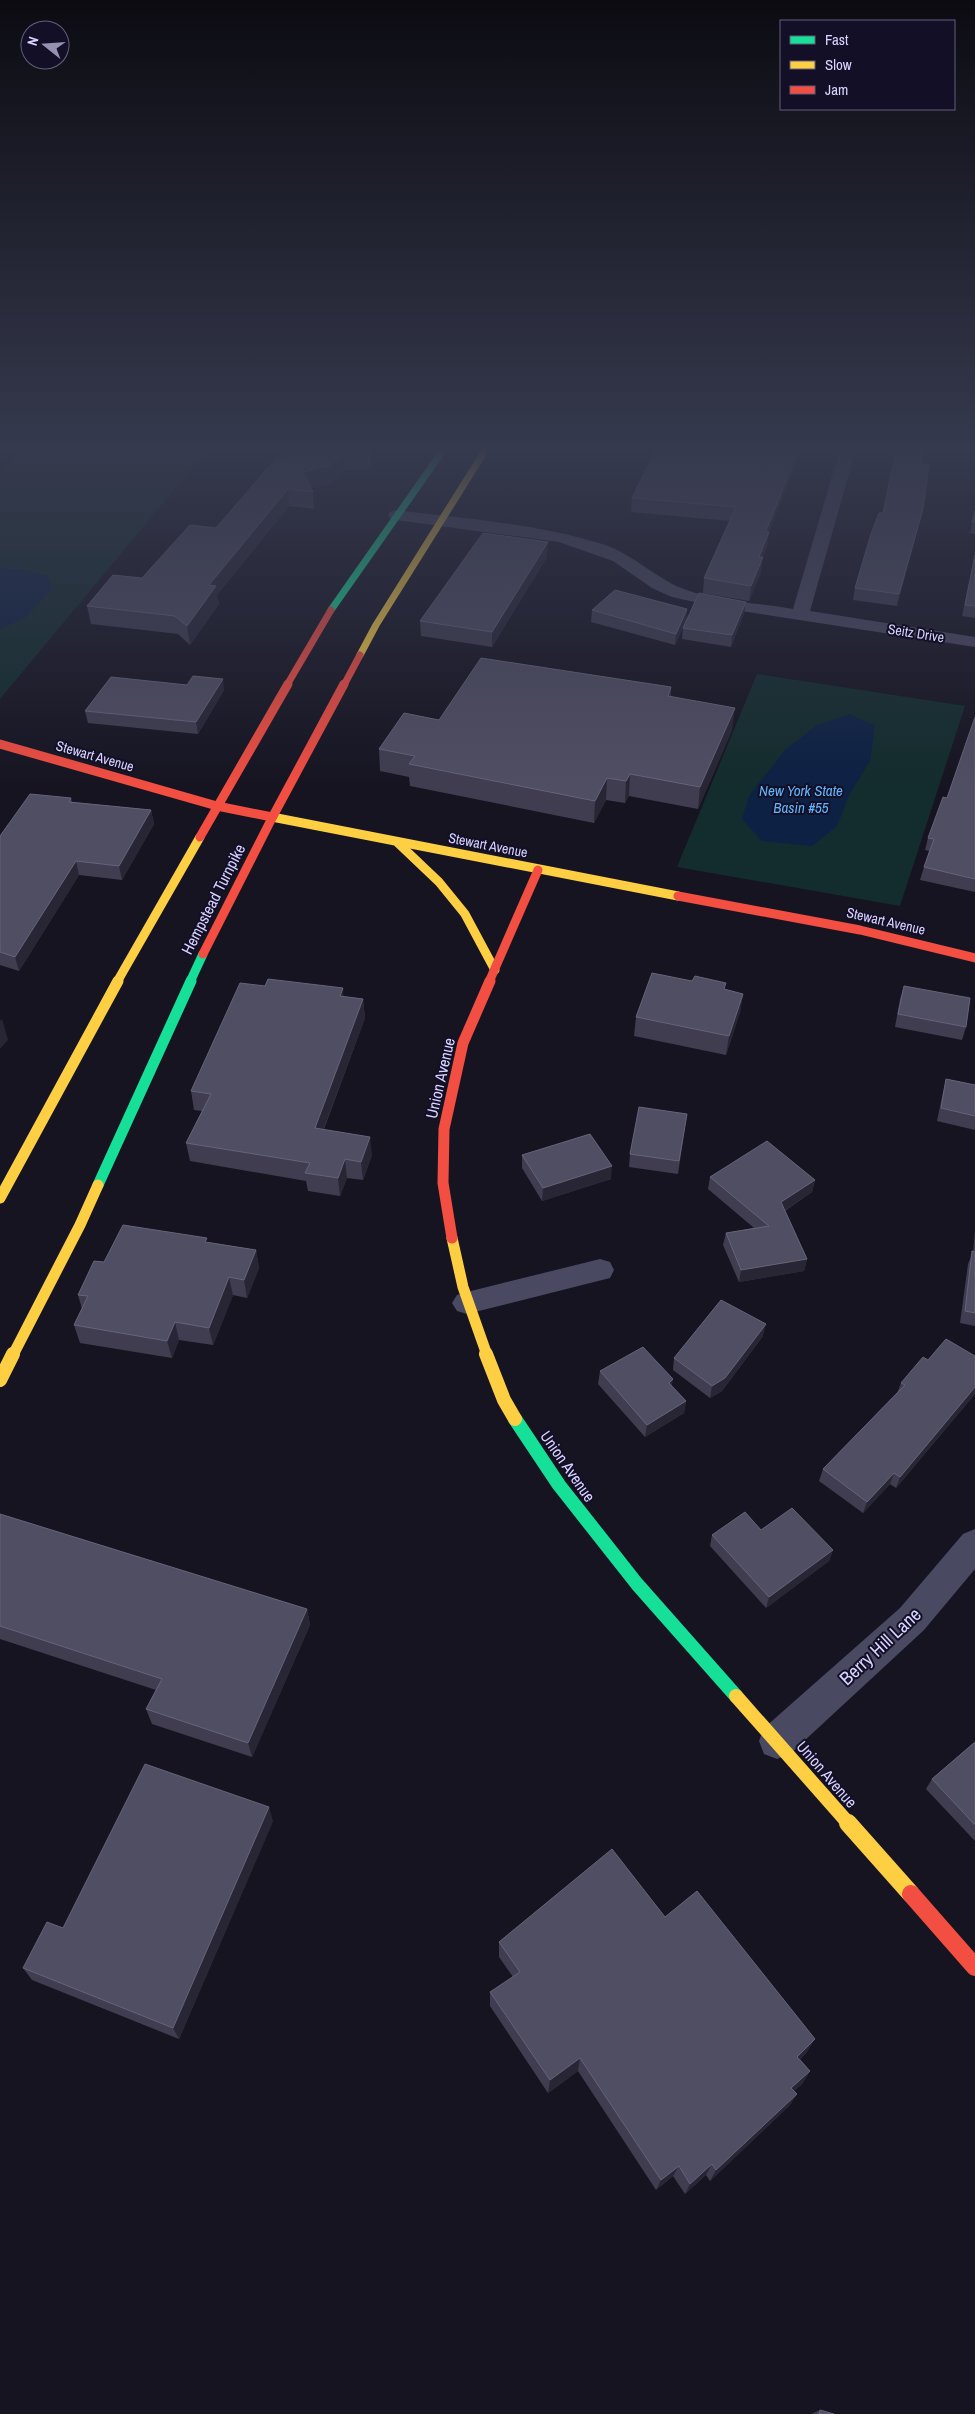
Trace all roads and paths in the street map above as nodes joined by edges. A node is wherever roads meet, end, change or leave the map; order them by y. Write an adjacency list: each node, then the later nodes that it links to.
1 (364, 562): 8 (main road)
2 (416, 562): 9 (main road, Hempstead Turnpike)
3 (626, 562): 5 (street, Seitz Drive)
4 (815, 562): 5 (street)
5 (800, 615): 6 (street, Seitz Drive)
6 (975, 642)
7 (0, 744): 8 (main road, Stewart Avenue)
8 (217, 806): 9 (main road, Stewart Avenue); 14 (main road)
9 (272, 818): 10 (main road, Stewart Avenue); 17 (main road, Hempstead Turnpike)
10 (398, 843): 11 (main road, Stewart Avenue); 13 (main road)
11 (538, 870): 12 (main road, Stewart Avenue); 13 (main road, Union Avenue)
12 (975, 958)
13 (495, 970): 16 (main road, Union Avenue)
14 (0, 1198)
15 (600, 1270): 16 (street)
16 (467, 1303): 19 (main road, Union Avenue)
17 (0, 1380)
18 (975, 1544): 19 (street, Berry Hill Lane)
19 (777, 1741): 20 (main road, Union Avenue)
20 (975, 1968)

